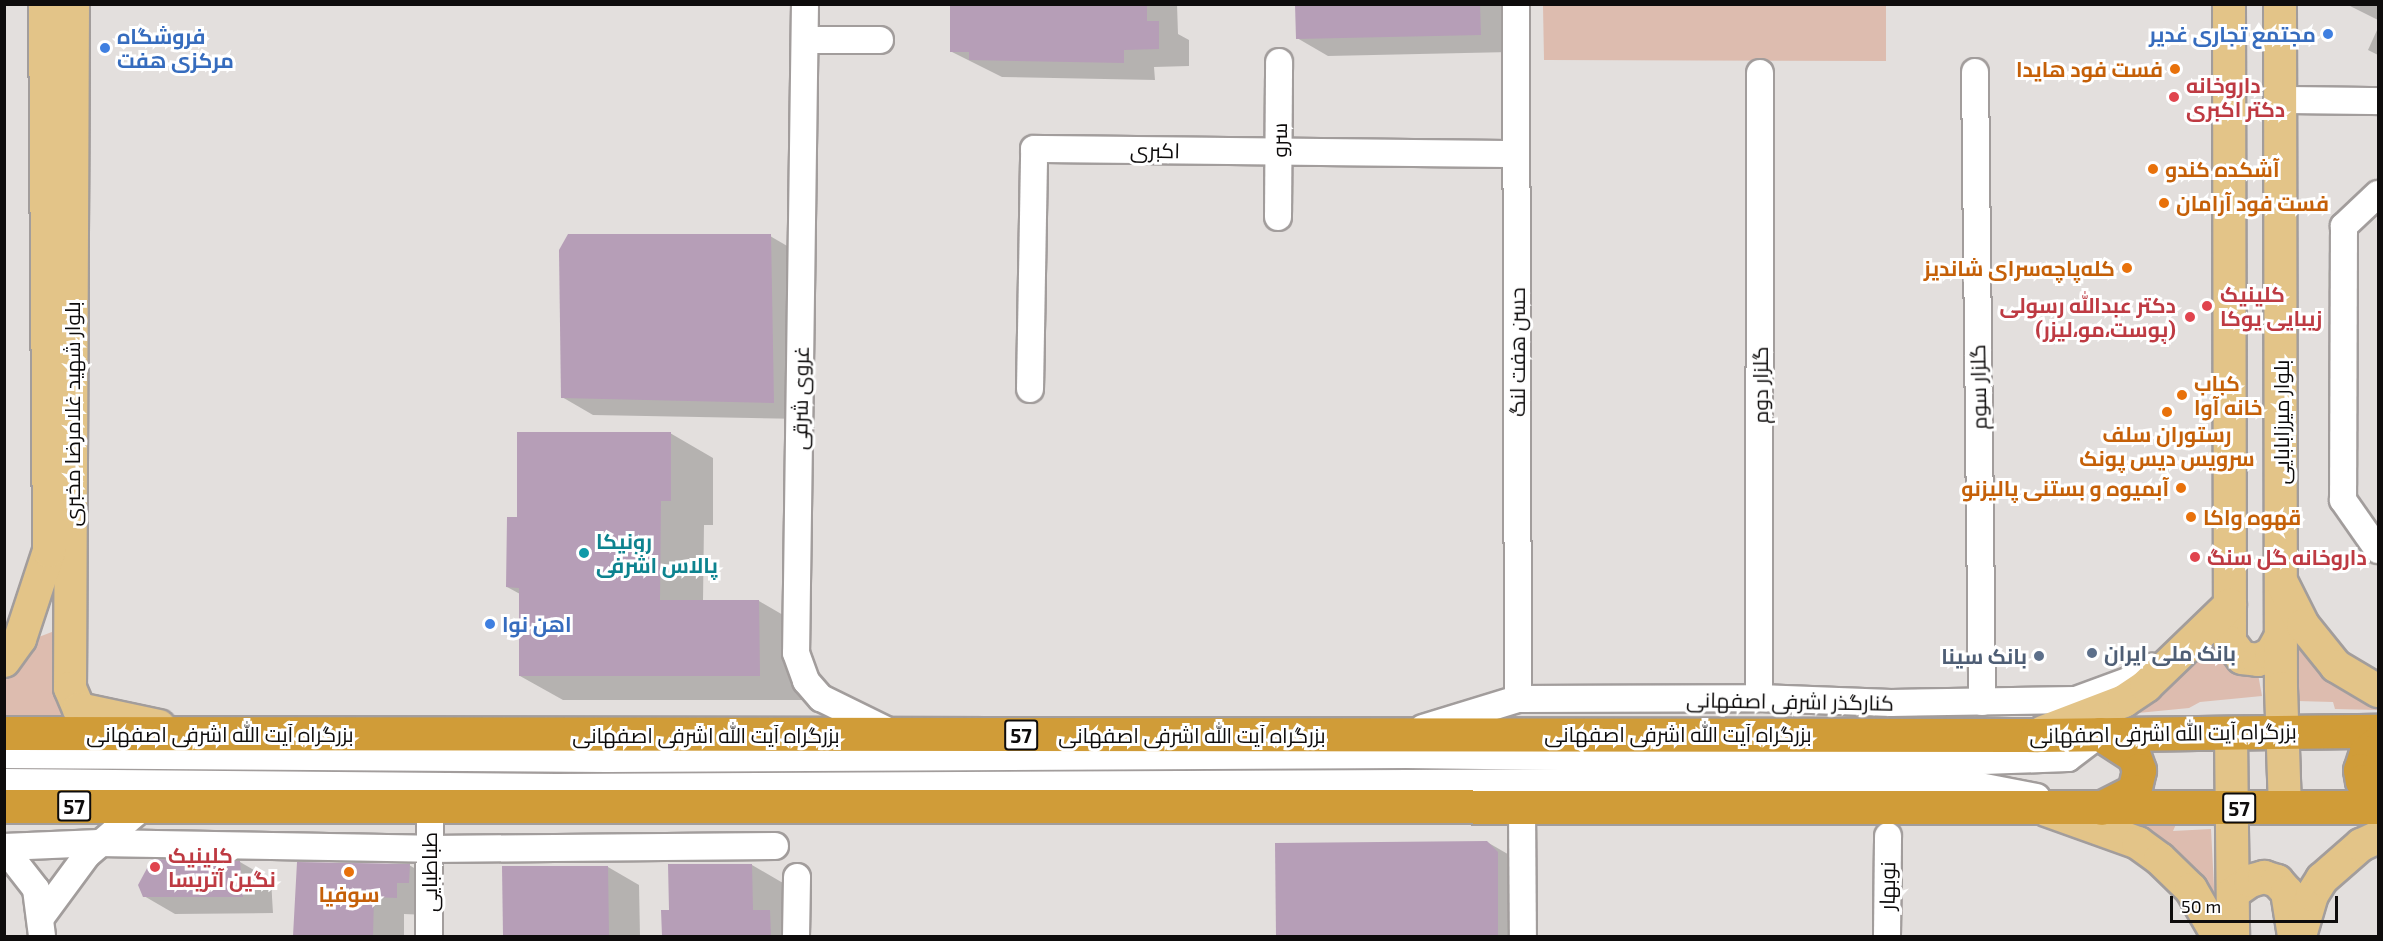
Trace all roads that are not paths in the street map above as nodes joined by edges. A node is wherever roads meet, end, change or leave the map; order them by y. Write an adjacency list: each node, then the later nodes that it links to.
1 (45, 4): 12 (main road, بلوار شهید غلامرضا مخبری)
2 (73, 4): 12 (main road, بلوار شهید غلامرضا مخبری)
3 (805, 4): 7 (street, غروی شرقی)
4 (1516, 4): 16 (street, حسن هفت لنگ)
5 (2229, 4): 23 (main road)
6 (2280, 4): 13 (main road, بلوار میرزابابایی)
7 (805, 40): 8 (street); 38 (street, غروی شرقی)
8 (880, 40)
9 (1279, 62): 15 (street, سرو)
10 (1975, 72): 30 (street, گلزار سوم)
11 (1760, 73): 28 (street, گلزار دوم)
12 (58, 85): 20 (main road, بلوار شهید غلامرضا مخبری)
13 (2281, 100): 14 (street); 22 (main road, بلوار میرزابابایی)
14 (2379, 101)
15 (1279, 152): 16 (street, اکبری); 18 (street, سرو); 19 (street, اکبری)
16 (1516, 154): 29 (street, حسن هفت لنگ)
17 (2379, 194): 21 (street)
18 (1278, 217)
19 (1030, 389)
20 (60, 494): 26 (main road, بلوار شهید غلامرضا مخبری); 35 (main road, بلوار شهید غلامرضا مخبری)
21 (2379, 550)
22 (2282, 583): 24 (main road, بلوار میرزابابایی); 27 (main road)
23 (2230, 605): 24 (main road); 25 (main road)
24 (2281, 636): 32 (main road, بلوار میرزابابایی)
25 (2175, 660): 30 (street, کنارگذر اشرفی اصفهانی); 39 (main road)
26 (4, 661)
27 (2379, 691)
28 (1759, 698): 29 (street, کنارگذر اشرفی اصفهانی); 30 (street, کنارگذر اشرفی اصفهانی)
29 (1518, 699): 36 (street, کنارگذر اشرفی اصفهانی)
30 (1982, 702)
31 (2379, 731): 32 (highway, بزرگراه آیت الله اشرفی اصفهانی / 57)
32 (2282, 732): 34 (highway, بزرگراه آیت الله اشرفی اصفهانی / 57); 50 (main road, بلوار میرزابابایی)
33 (4, 733): 35 (highway, بزرگراه آیت الله اشرفی اصفهانی / 57)
34 (2231, 733): 37 (highway, بزرگراه آیت الله اشرفی اصفهانی / 57); 49 (main road)
35 (189, 734): 38 (highway, بزرگراه آیت الله اشرفی اصفهانی / 57)
36 (1402, 734): 38 (highway, بزرگراه آیت الله اشرفی اصفهانی / 57); 39 (highway, بزرگراه آیت الله اشرفی اصفهانی / 57)
37 (2100, 734): 39 (highway, بزرگراه آیت الله اشرفی اصفهانی / 57); 41 (street); 52 (highway)
38 (898, 735)
39 (2037, 735)
40 (2379, 742): 43 (highway)
41 (4, 755)
42 (4, 782): 52 (street)
43 (2379, 796)
44 (4, 806): 45 (highway, 57)
45 (144, 807): 48 (highway, 57); 55 (street)
46 (1522, 807): 48 (highway, 57); 51 (highway, 57); 64 (street)
47 (2379, 807): 50 (highway, 57)
48 (430, 808): 58 (street, طباطبایی)
49 (2234, 808): 50 (highway, 57); 52 (highway, 57); 60 (main road)
50 (2285, 808)
51 (2042, 809): 52 (highway, 57); 66 (main road)
52 (2100, 809)
53 (1888, 836): 65 (street, نوبهار)
54 (2379, 837): 69 (main road)
55 (99, 843): 57 (street); 58 (street); 61 (street)
56 (775, 846): 58 (street)
57 (4, 848): 61 (street)
58 (430, 849): 62 (street, طباطبایی)
59 (797, 877): 63 (street)
60 (2233, 893): 67 (main road); 68 (main road)
61 (42, 926)
62 (429, 936)
63 (796, 936)
64 (1523, 936)
65 (1887, 936)
66 (2218, 936)
67 (2233, 936)
68 (2294, 936)
69 (2300, 936)

